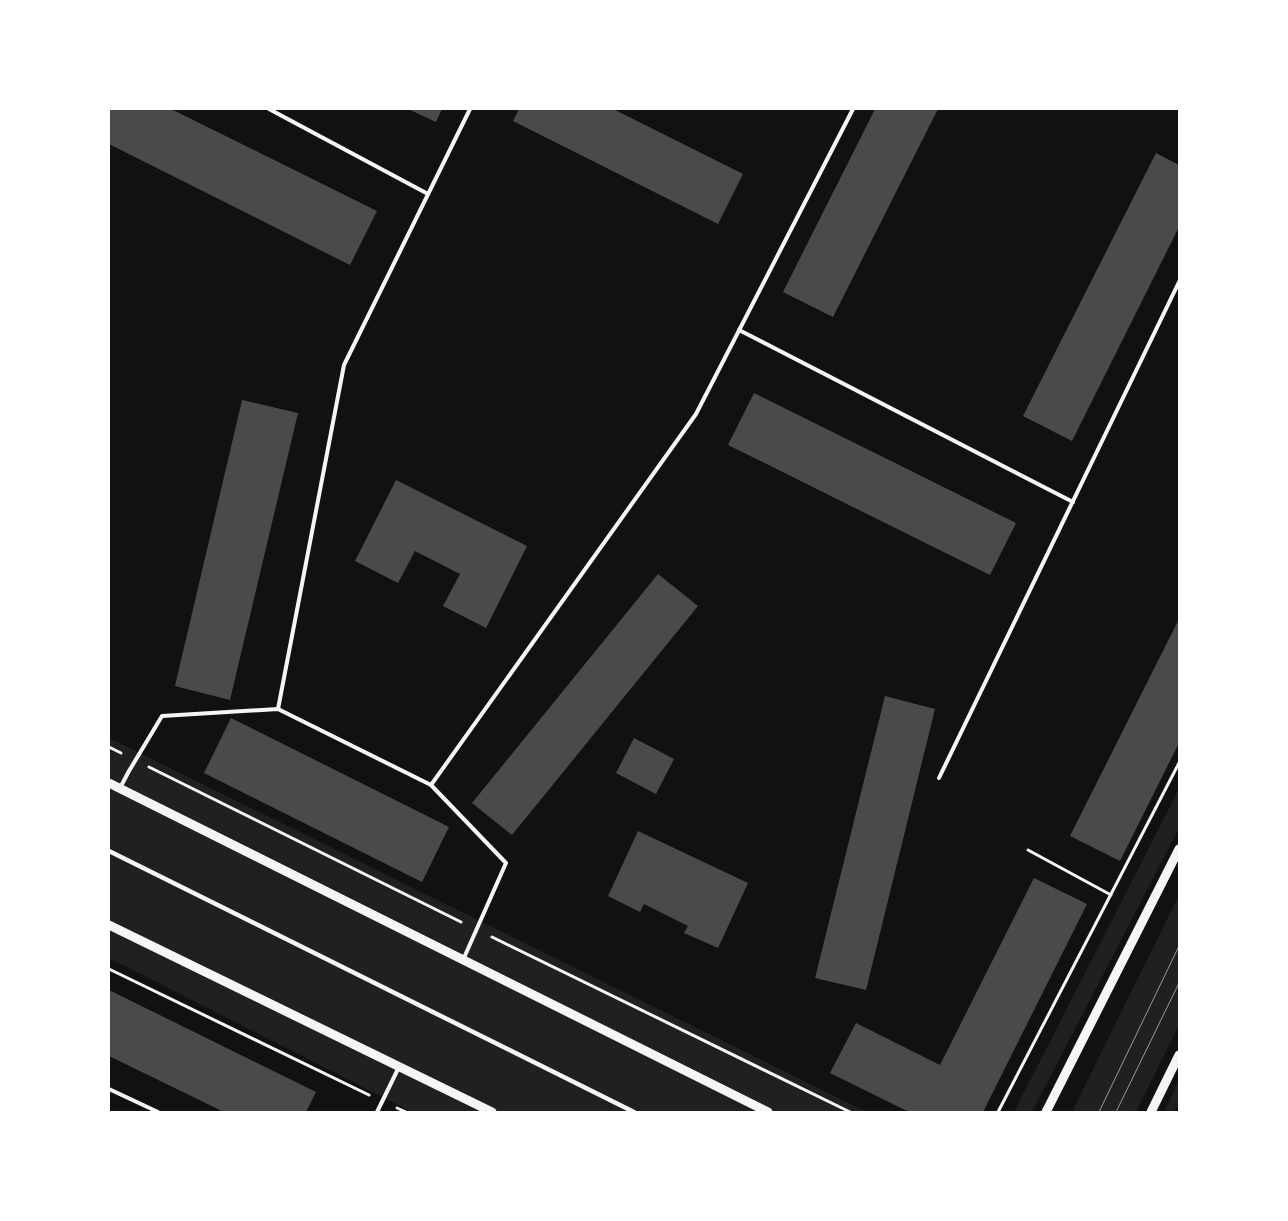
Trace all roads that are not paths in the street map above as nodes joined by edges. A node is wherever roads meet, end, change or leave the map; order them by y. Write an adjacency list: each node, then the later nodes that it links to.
1 (269, 109): 4 (lane)
2 (470, 109): 4 (lane)
3 (853, 109): 6 (lane)
4 (428, 194): 8 (lane)
5 (1179, 282): 7 (lane)
6 (739, 330): 7 (lane); 11 (lane)
7 (1073, 502): 9 (lane)
8 (278, 709): 11 (lane); 12 (lane)
9 (939, 778)
10 (109, 783): 12 (street)
11 (431, 785): 16 (lane)
12 (120, 788): 16 (street)
13 (1179, 849): 25 (street)
14 (109, 851): 23 (street)
15 (109, 925): 18 (street)
16 (463, 960): 24 (street)
17 (1179, 1055): 26 (street)
18 (399, 1067): 21 (lane); 22 (street)
19 (109, 1089): 20 (lane)
20 (158, 1112)
21 (376, 1112)
22 (492, 1112)
23 (634, 1112)
24 (768, 1112)
25 (1046, 1112)
26 (1151, 1112)

